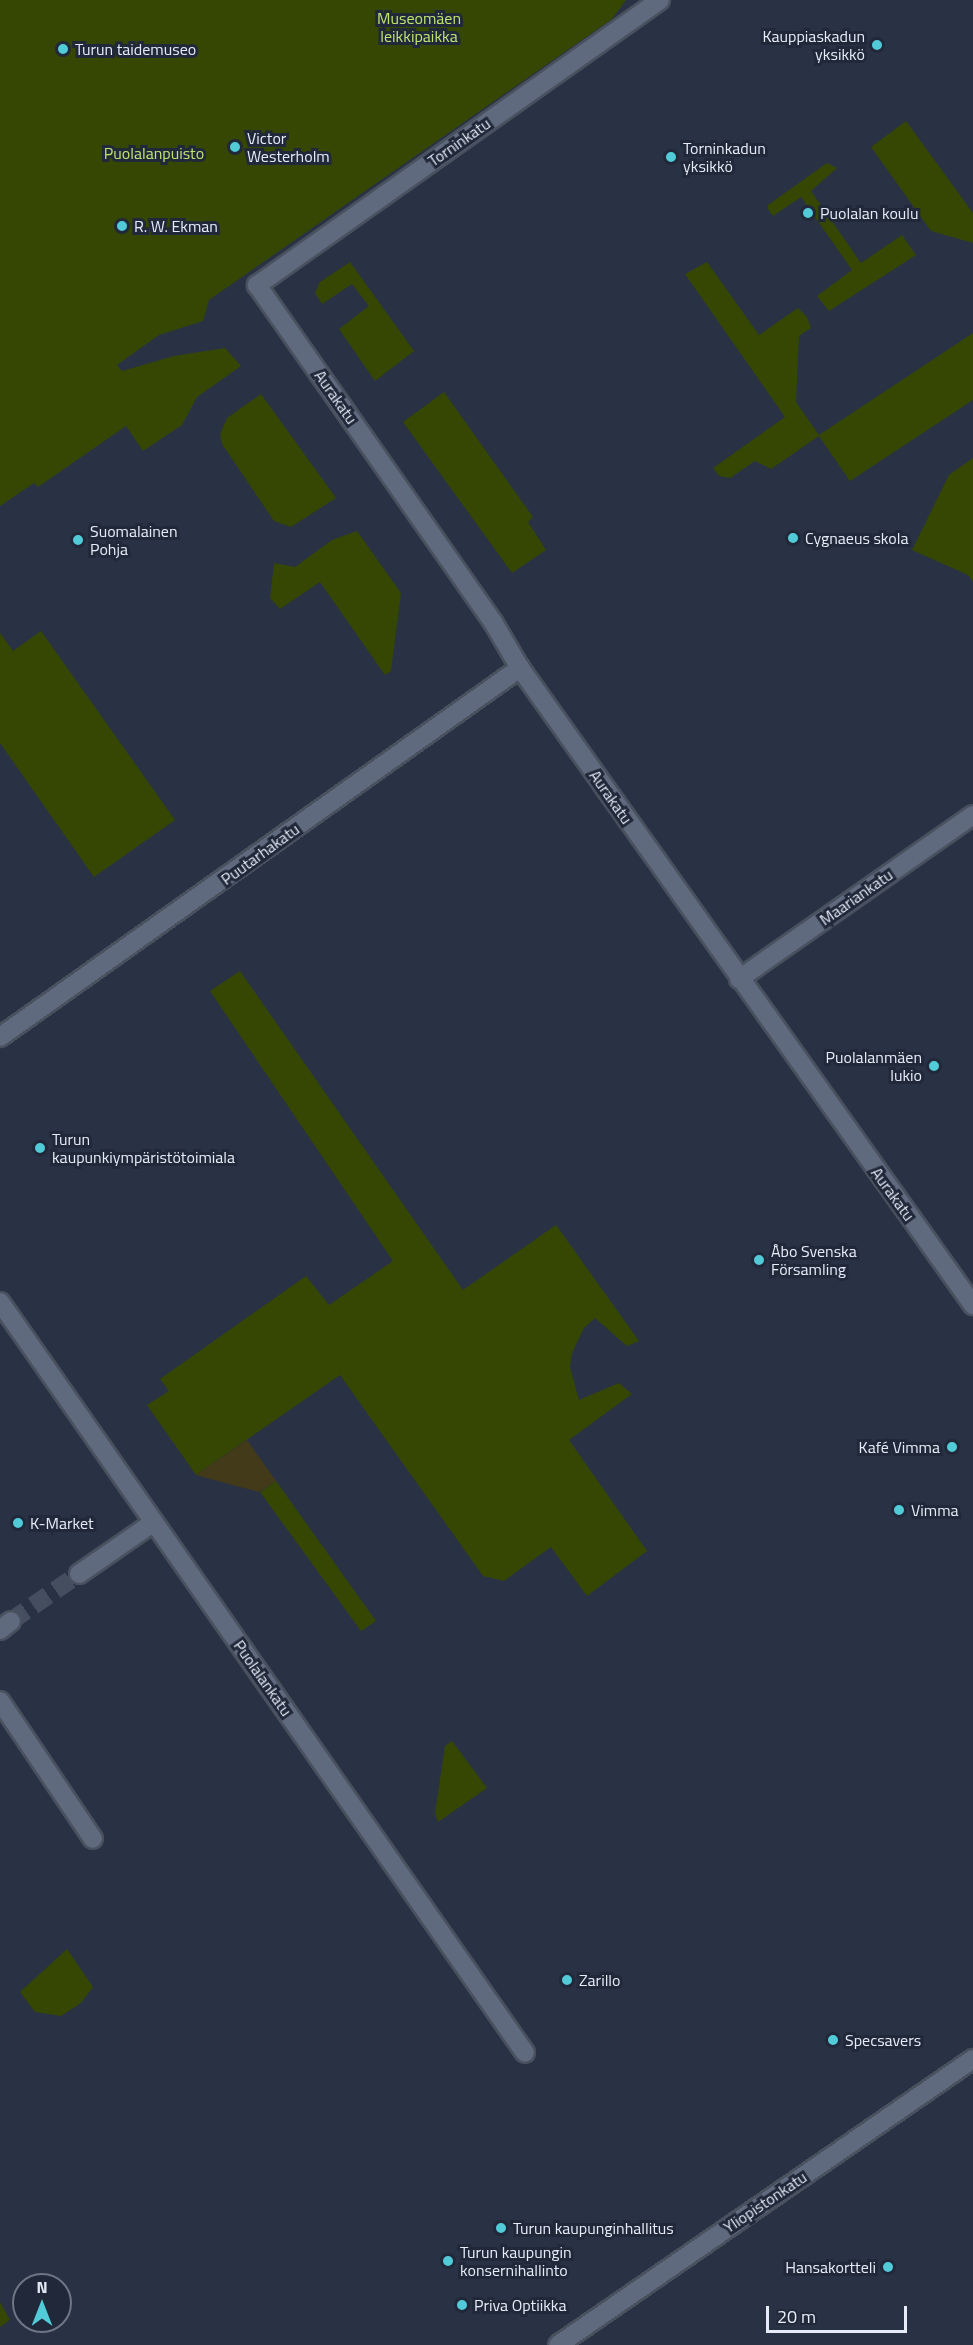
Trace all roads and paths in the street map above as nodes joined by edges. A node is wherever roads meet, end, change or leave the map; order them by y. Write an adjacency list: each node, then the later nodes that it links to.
1 (660, 0): 2 (street, Torninkatu)
2 (257, 285): 3 (street, Aurakatu)
3 (520, 668): 5 (street, Aurakatu); 6 (street, Puutarhakatu)
4 (973, 815): 5 (street, Maariankatu)
5 (739, 980): 8 (street, Aurakatu)
6 (0, 1037)
7 (0, 1302): 9 (street, Puolalankatu)
8 (973, 1305)
9 (153, 1522): 10 (street); 13 (street, Puolalankatu)
10 (79, 1574)
11 (0, 1701): 12 (street)
12 (93, 1839)
13 (525, 2053)
14 (973, 2059): 15 (street, Yliopistonkatu)
15 (558, 2345)

